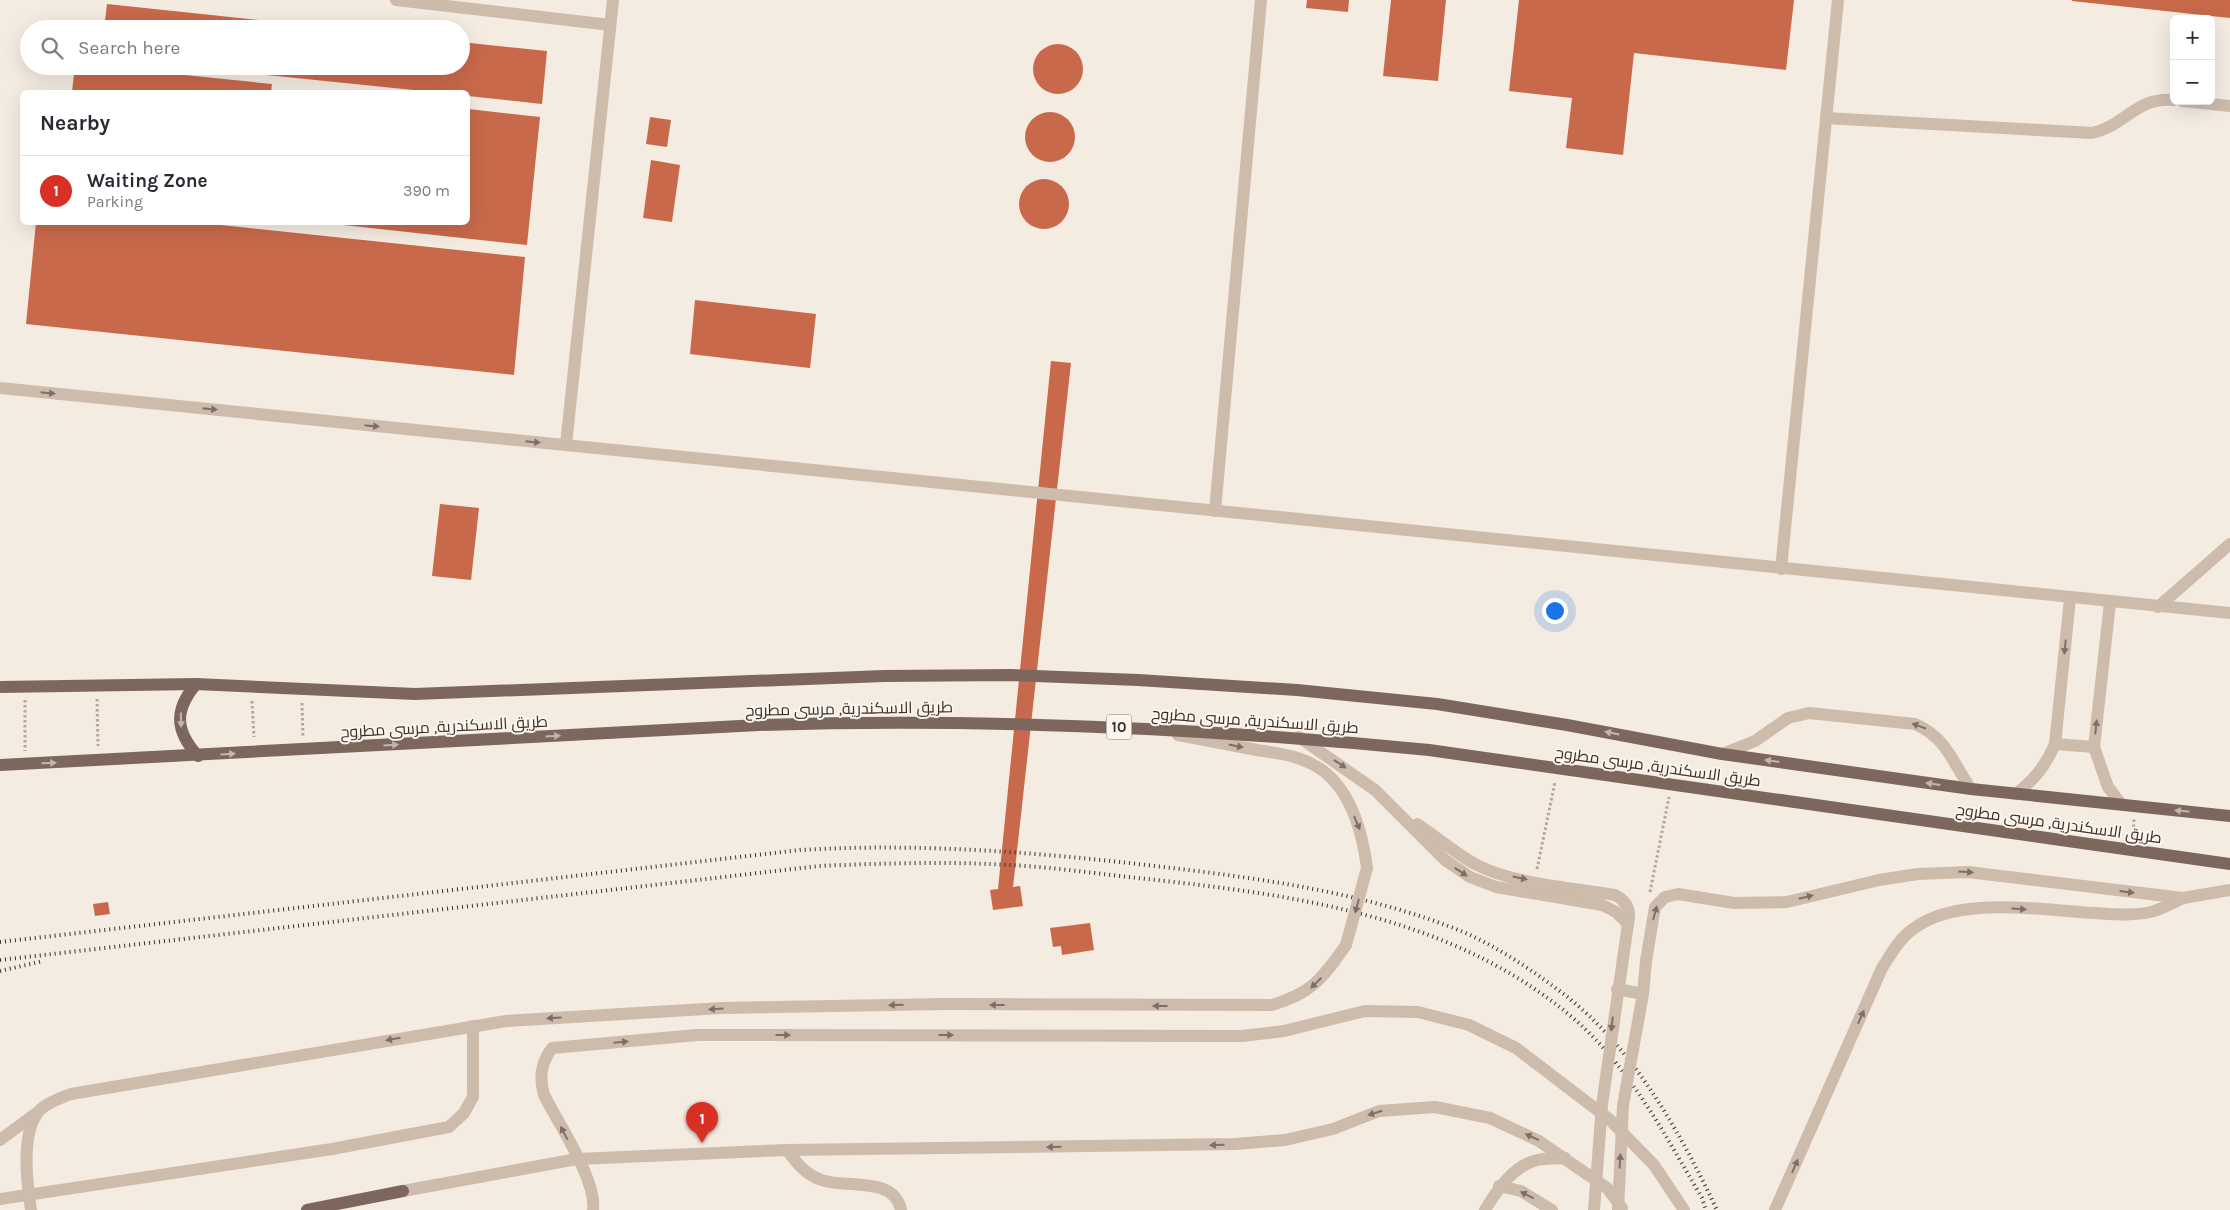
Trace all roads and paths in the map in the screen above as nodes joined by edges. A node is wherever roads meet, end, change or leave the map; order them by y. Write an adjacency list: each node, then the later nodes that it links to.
1 (396, 0): 5 (street)
2 (613, 0): 5 (street)
3 (1261, 0): 12 (street)
4 (1838, 0): 9 (street)
5 (610, 25): 11 (street)
6 (2170, 100): 9 (street)
7 (2215, 104): 8 (street)
8 (2230, 106)
9 (1826, 118): 14 (street)
10 (0, 388): 11 (street, one-way to 11)
11 (566, 445): 12 (street)
12 (1215, 512): 14 (street)
13 (2230, 544): 17 (street)
14 (1781, 569): 15 (street)
15 (2070, 599): 16 (street); 27 (street, one-way to 27)
16 (2110, 603): 17 (street); 28 (street, one-way to 16)
17 (2158, 607): 18 (street)
18 (2230, 614)
19 (97, 684): 20 (main road, طريق الاسكندرية, مرسى مطروح); 23 (main road, طريق الاسكندرية, مرسى مطروح); 33 (path)
20 (196, 684): 21 (main road, طريق الاسكندرية, مرسى مطروح); 32 (main road, one-way to 32)
21 (252, 686): 24 (main road, طريق الاسكندرية, مرسى مطروح); 30 (path)
22 (0, 687): 23 (main road, طريق الاسكندرية, مرسى مطروح)
23 (25, 687): 34 (path)
24 (301, 689): 29 (path); 31 (main road, طريق الاسكندرية, مرسى مطروح, one-way to 24)
25 (1136, 727): 26 (main road, طريق الاسكندرية, مرسى مطروح / 10); 29 (main road, طريق الاسكندرية, مرسى مطروح / 10, one-way to 25); 53 (street, one-way to 53, bridge)
26 (1299, 738): 36 (main road, طريق الاسكندرية, مرسى مطروح / 10); 42 (street, one-way to 42)
27 (2055, 744): 28 (street); 39 (street)
28 (2094, 747): 40 (street)
29 (303, 750): 30 (main road, طريق الاسكندرية, مرسى مطروح / 10)
30 (254, 753): 32 (main road, طريق الاسكندرية, مرسى مطروح / 10, one-way to 30)
31 (1722, 754): 38 (main road, طريق الاسكندرية, مرسى مطروح, one-way to 31); 38 (street, one-way to 31)
32 (198, 756): 33 (main road, طريق الاسكندرية, مرسى مطروح / 10)
33 (98, 761): 34 (main road, طريق الاسكندرية, مرسى مطروح / 10, one-way to 33)
34 (25, 764): 35 (main road, طريق الاسكندرية, مرسى مطروح / 10)
35 (0, 765)
36 (1558, 769): 37 (main road, طريق الاسكندرية, مرسى مطروح / 10); 46 (path)
37 (1672, 784): 44 (main road, طريق الاسكندرية, مرسى مطروح / 10); 49 (path)
38 (1972, 789): 39 (main road, طريق الاسكندرية, مرسى مطروح)
39 (2016, 794): 40 (main road, طريق الاسكندرية, مرسى مطروح)
40 (2120, 804): 41 (main road, طريق الاسكندرية, مرسى مطروح)
41 (2136, 806): 43 (main road, طريق الاسكندرية, مرسى مطروح, one-way to 41); 44 (path)
42 (1402, 814): 46 (street, one-way to 46); 50 (street, one-way to 50)
43 (2230, 816)
44 (2131, 850): 45 (main road, طريق الاسكندرية, مرسى مطروح / 10)
45 (2230, 864)
46 (1535, 882): 50 (street)
47 (2230, 890): 48 (street)
48 (2183, 898): 49 (street, one-way to 48); 73 (street, one-way to 48)
49 (1655, 906): 52 (street, one-way to 49, bridge)
50 (1628, 924): 51 (street, bridge)
51 (1617, 989): 52 (street); 69 (street, one-way to 69, bridge)
52 (1642, 994): 70 (street, one-way to 52, bridge)
53 (473, 1026): 54 (street, one-way to 54); 61 (street)
54 (39, 1110): 55 (street); 61 (street)
55 (0, 1140)
56 (787, 1150): 57 (street, one-way to 56); 58 (street); 66 (street)
57 (1565, 1158): 59 (street); 71 (street)
58 (577, 1159): 60 (street); 65 (street); 72 (street, one-way to 72)
59 (1499, 1186): 67 (street); 68 (street, one-way to 59)
60 (403, 1191): 64 (main road)
61 (29, 1196): 62 (street); 63 (street)
62 (0, 1199)
63 (31, 1210)
64 (307, 1210)
65 (593, 1210)
66 (901, 1210)
67 (1485, 1210)
68 (1552, 1210)
69 (1594, 1210)
70 (1618, 1210)
71 (1623, 1210)
72 (1684, 1210)
73 (1774, 1210)

